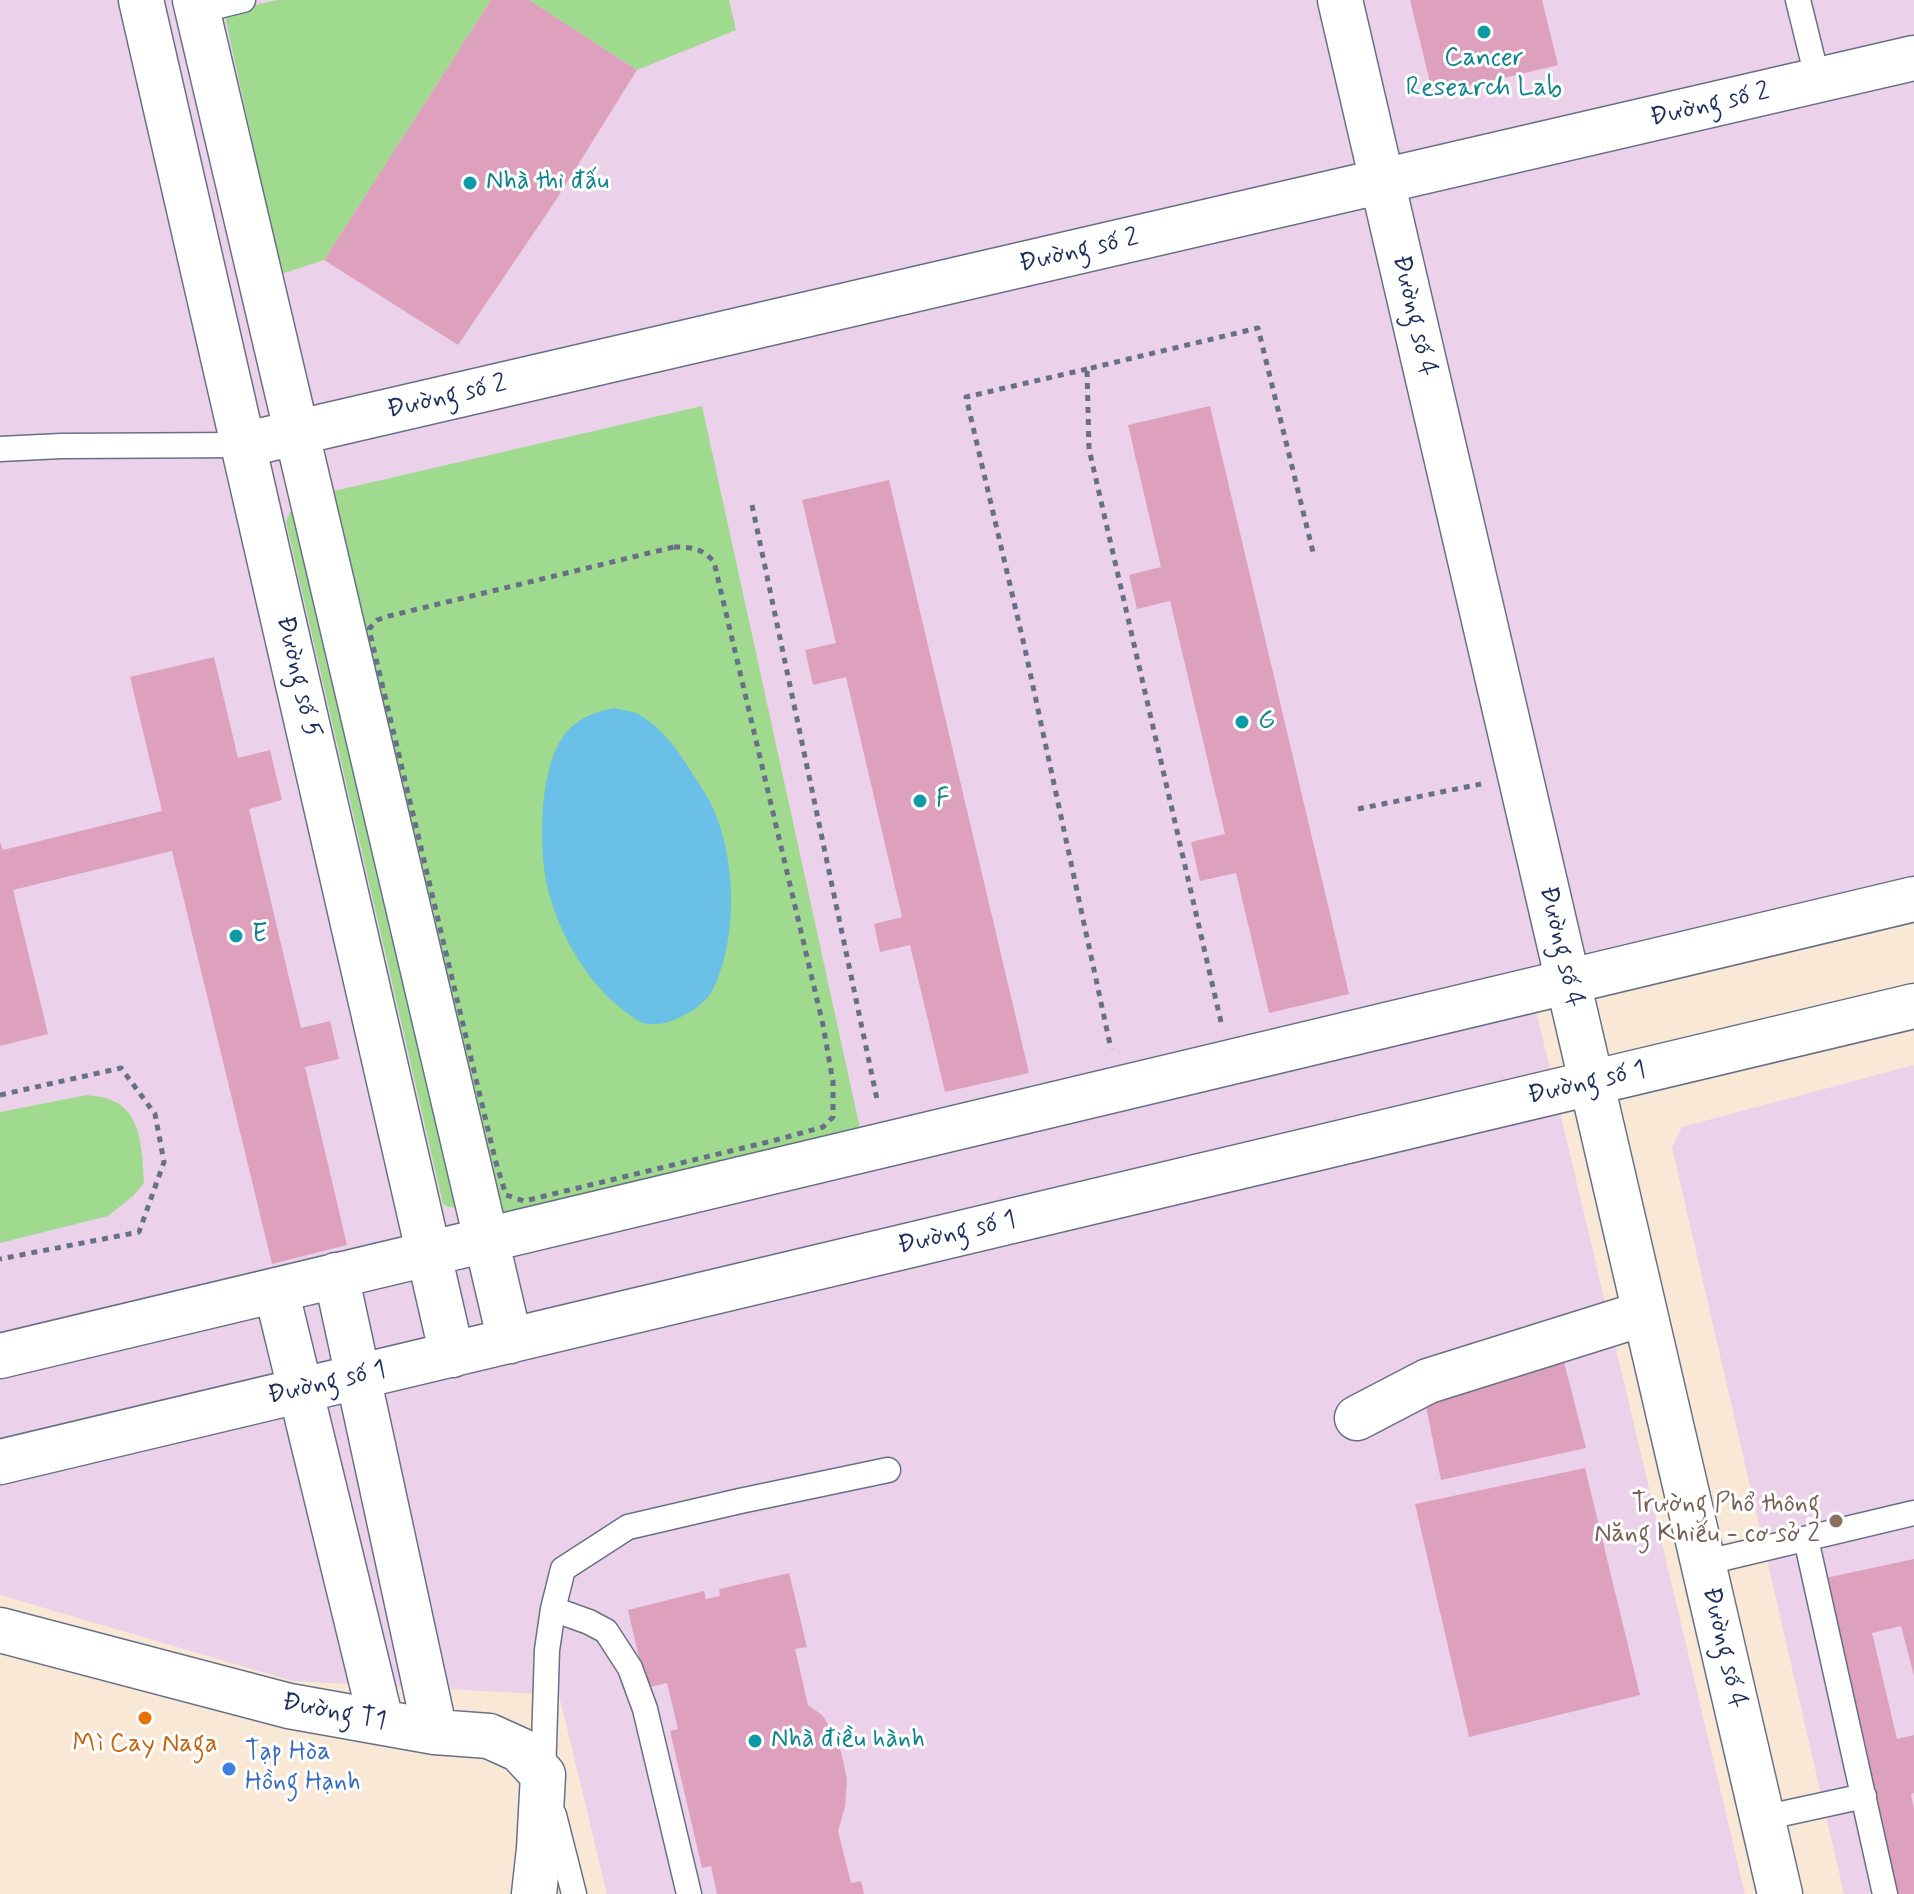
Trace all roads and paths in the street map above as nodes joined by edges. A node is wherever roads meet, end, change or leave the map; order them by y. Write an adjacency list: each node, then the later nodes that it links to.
1 (141, 0): 11 (street, Đường số 5)
2 (243, 0): 5 (lane)
3 (1340, 0): 8 (street, Đường số 4)
4 (1798, 0): 7 (lane)
5 (197, 5): 10 (street)
6 (1914, 58): 7 (street, Đường số 2)
7 (1818, 81): 8 (street, Đường số 2)
8 (1382, 181): 10 (street, Đường số 2); 16 (street, Đường số 4)
9 (1087, 369): 14 (path); 21 (path); 23 (path)
10 (297, 433): 11 (street, Đường số 2); 26 (street)
11 (243, 445): 12 (lane); 27 (street, Đường số 5)
12 (0, 449)
13 (752, 505): 25 (path)
14 (1313, 552)
15 (719, 581): 15 (path)
16 (1521, 776): 17 (path); 19 (street, Đường số 4)
17 (1358, 809)
18 (1914, 899): 19 (street)
19 (1568, 981): 21 (street); 22 (street, Đường số 4)
20 (1914, 1006): 22 (street, Đường số 1)
21 (1230, 1062): 23 (street)
22 (1592, 1083): 31 (street, Đường số 4); 32 (street, Đường số 1)
23 (1120, 1089): 25 (street)
24 (0, 1095): 28 (path)
25 (886, 1144): 26 (street)
26 (486, 1240): 27 (street); 32 (street)
27 (429, 1253): 29 (street); 33 (street, Đường số 5)
28 (0, 1259)
29 (336, 1275): 30 (street); 35 (street)
30 (276, 1290): 34 (street); 36 (street)
31 (1645, 1313): 37 (street); 42 (street, Đường số 4)
32 (510, 1341): 33 (street, Đường số 1)
33 (452, 1355): 35 (street, Đường số 1)
34 (0, 1356)
35 (358, 1377): 36 (street, Đường số 1); 46 (street)
36 (300, 1390): 38 (street, Đường số 1); 45 (street)
37 (1357, 1418)
38 (0, 1462)
39 (888, 1470): 43 (lane)
40 (1914, 1513): 41 (lane)
41 (1806, 1539): 42 (lane); 48 (lane)
42 (1703, 1563): 49 (street, Đường số 4)
43 (553, 1609): 47 (lane); 52 (lane)
44 (0, 1630): 45 (street, Đường T1)
45 (381, 1721): 46 (street, Đường T1)
46 (435, 1732): 47 (street, Đường T1)
47 (543, 1775): 50 (street); 51 (lane)
48 (1864, 1796): 49 (lane); 54 (lane)
49 (1763, 1818): 53 (street, Đường số 4)
50 (534, 1894)
51 (574, 1894)
52 (689, 1894)
53 (1780, 1894)
54 (1885, 1894)

